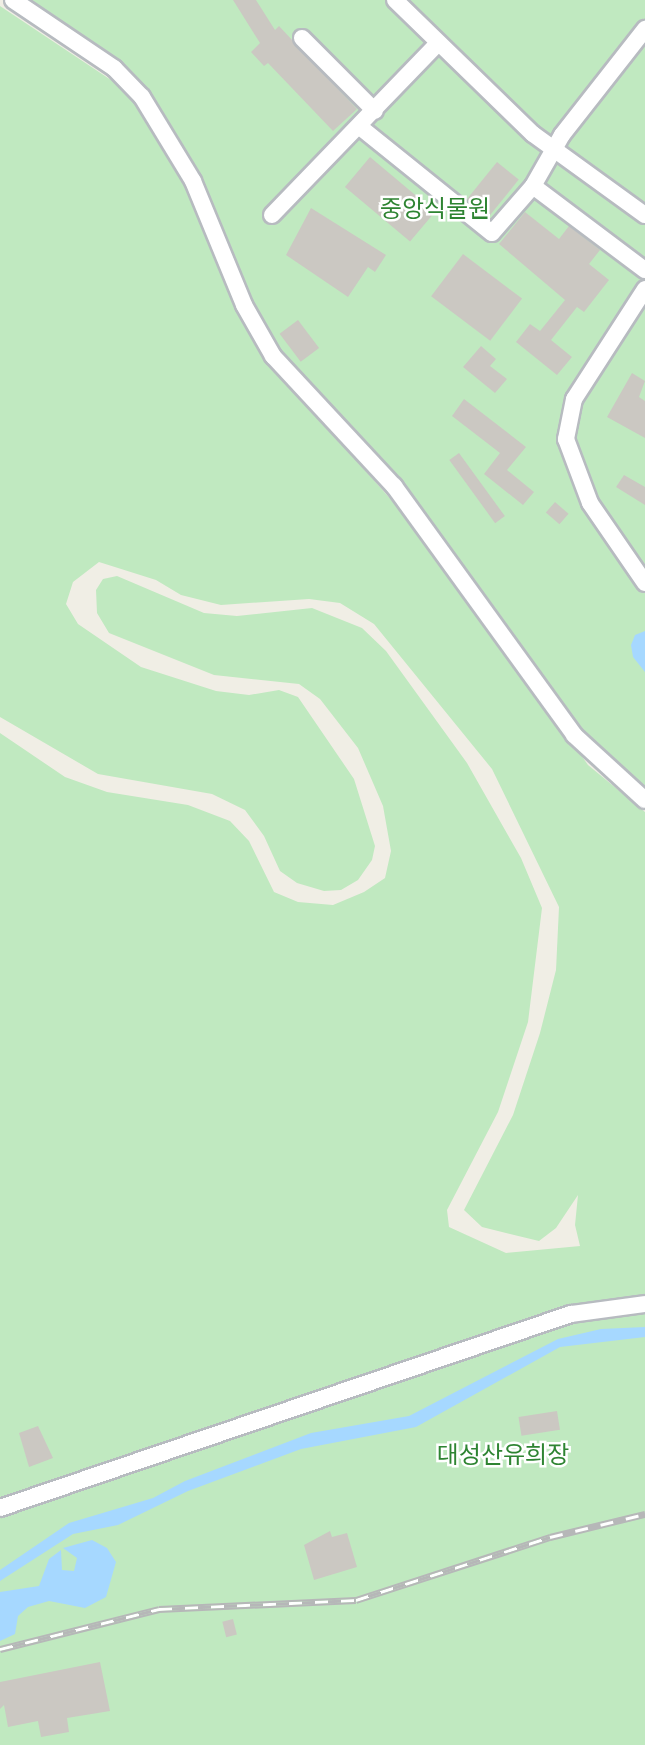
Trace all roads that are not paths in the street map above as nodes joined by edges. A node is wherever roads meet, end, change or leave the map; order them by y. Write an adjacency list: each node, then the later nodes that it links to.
1 (13, 0): 15 (street)
2 (395, 0): 5 (street)
3 (645, 29): 8 (street)
4 (302, 38): 6 (street)
5 (438, 43): 6 (street); 8 (street)
6 (375, 111): 7 (street)
7 (360, 127): 9 (street); 10 (street)
8 (554, 152): 9 (street); 11 (street)
9 (533, 186): 12 (street)
10 (272, 215)
11 (645, 215)
12 (645, 270)
13 (645, 289): 14 (street)
14 (645, 583)
15 (645, 800)
16 (645, 1304): 17 (street)
17 (0, 1508)

